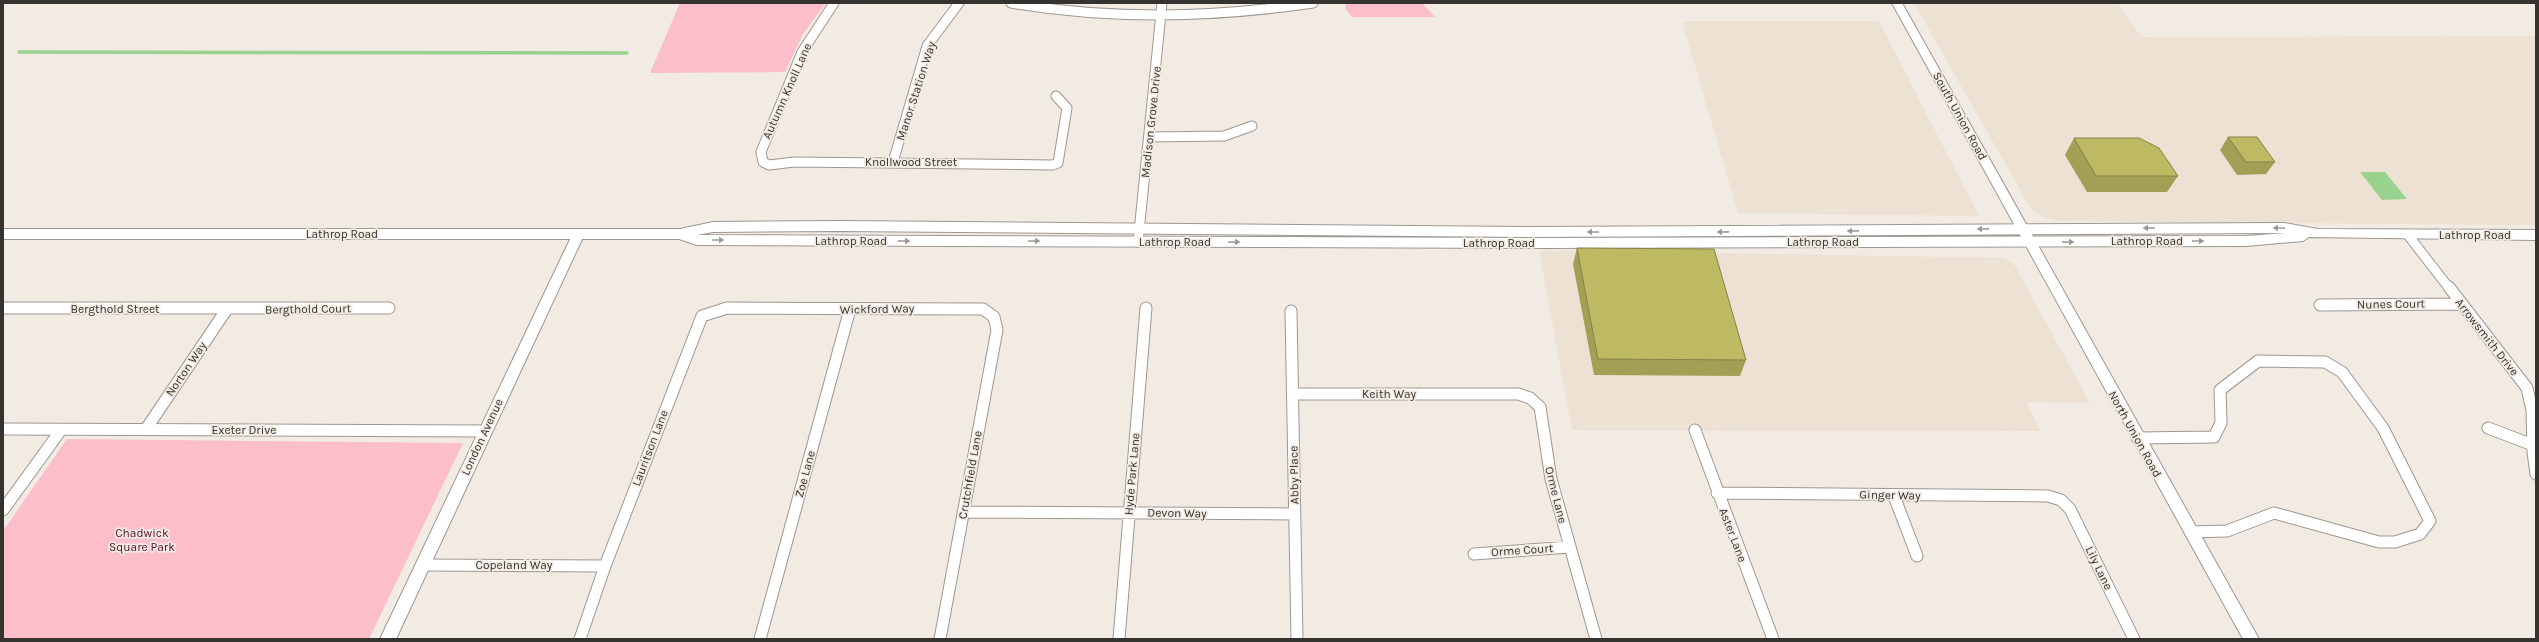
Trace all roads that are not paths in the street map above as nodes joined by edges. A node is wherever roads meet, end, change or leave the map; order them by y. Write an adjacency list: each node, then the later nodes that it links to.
1 (834, 3): 11 (street, Autumn Knoll Lane)
2 (959, 3): 12 (street, Manor Station Way)
3 (1011, 3): 7 (street)
4 (1162, 3): 7 (street, Madison Grove Drive)
5 (1312, 3): 7 (street)
6 (1897, 3): 14 (street, South Union Road)
7 (1162, 15): 10 (street, Madison Grove Drive)
8 (1056, 96): 12 (street, Knollwood Street)
9 (1252, 126): 10 (street)
10 (1150, 137): 13 (street, Madison Grove Drive)
11 (763, 162): 12 (street, Knollwood Street)
12 (893, 162)
13 (1140, 228): 16 (main road, Lathrop Road); 21 (main road, Lathrop Road); 22 (street, Madison Grove Drive)
14 (2022, 229): 17 (main road, Lathrop Road, one-way to 14); 21 (main road, Lathrop Road, one-way to 21); 23 (street, North Union Road)
15 (3, 234): 18 (main road, Lathrop Road)
16 (680, 234): 18 (main road, Lathrop Road); 22 (main road, Lathrop Road, one-way to 22)
17 (2318, 234): 19 (main road, Lathrop Road); 23 (main road, Lathrop Road, one-way to 17)
18 (578, 235): 42 (street, London Avenue)
19 (2408, 235): 20 (main road, Lathrop Road); 24 (street, Arrowsmith Drive)
20 (2536, 235)
21 (1545, 238): 22 (main road, Lathrop Road, one-way to 21); 23 (main road, Lathrop Road)
22 (1138, 242)
23 (2029, 242): 43 (street, North Union Road)
24 (2461, 304): 25 (street, Nunes Court); 36 (street, Arrowsmith Drive)
25 (2320, 305)
26 (3, 308): 30 (street, Bergthold Street)
27 (389, 308): 30 (street, Bergthold Court)
28 (761, 308): 31 (street, Wickford Way); 58 (street, Lauritson Lane)
29 (1146, 308): 51 (street, Hyde Park Lane)
30 (227, 309): 39 (street, Norton Way)
31 (850, 309): 33 (street, Wickford Way); 61 (street, Zoe Lane)
32 (1290, 311): 34 (street, Abby Place)
33 (992, 312): 50 (street, Crutchfield Lane)
34 (1292, 394): 35 (street, Keith Way); 52 (street, Abby Place)
35 (1486, 394): 54 (street, Orme Lane)
36 (2535, 404): 44 (street, Arrowsmith Drive)
37 (2488, 428): 44 (street)
38 (3, 429): 40 (street, Exeter Drive)
39 (146, 429): 40 (street, Exeter Drive); 42 (street, Exeter Drive)
40 (61, 430): 49 (street)
41 (1695, 430): 46 (street, Aster Lane)
42 (485, 431): 57 (street, London Avenue)
43 (2138, 438): 53 (street, North Union Road); 53 (street)
44 (2532, 445): 45 (street, Arrowsmith Drive)
45 (2536, 474)
46 (1717, 493): 47 (street, Ginger Way); 66 (street, Aster Lane)
47 (1894, 496): 48 (street, Ginger Way); 56 (street)
48 (2061, 500): 67 (street, Lily Lane)
49 (3, 510)
50 (963, 512): 51 (street, Devon Way); 62 (street, Crutchfield Lane)
51 (1129, 512): 52 (street, Devon Way); 63 (street, Hyde Park Lane)
52 (1294, 514): 64 (street, Abby Place)
53 (2190, 532): 68 (street, North Union Road)
54 (1570, 547): 55 (street, Orme Court); 65 (street, Orme Lane)
55 (1474, 554)
56 (1917, 556)
57 (423, 565): 58 (street, Copeland Way); 59 (street, London Avenue)
58 (605, 566): 60 (street, Lauritson Lane)
59 (388, 639)
60 (580, 639)
61 (760, 639)
62 (940, 639)
63 (1119, 639)
64 (1296, 639)
65 (1596, 639)
66 (1773, 639)
67 (2134, 639)
68 (2251, 639)

